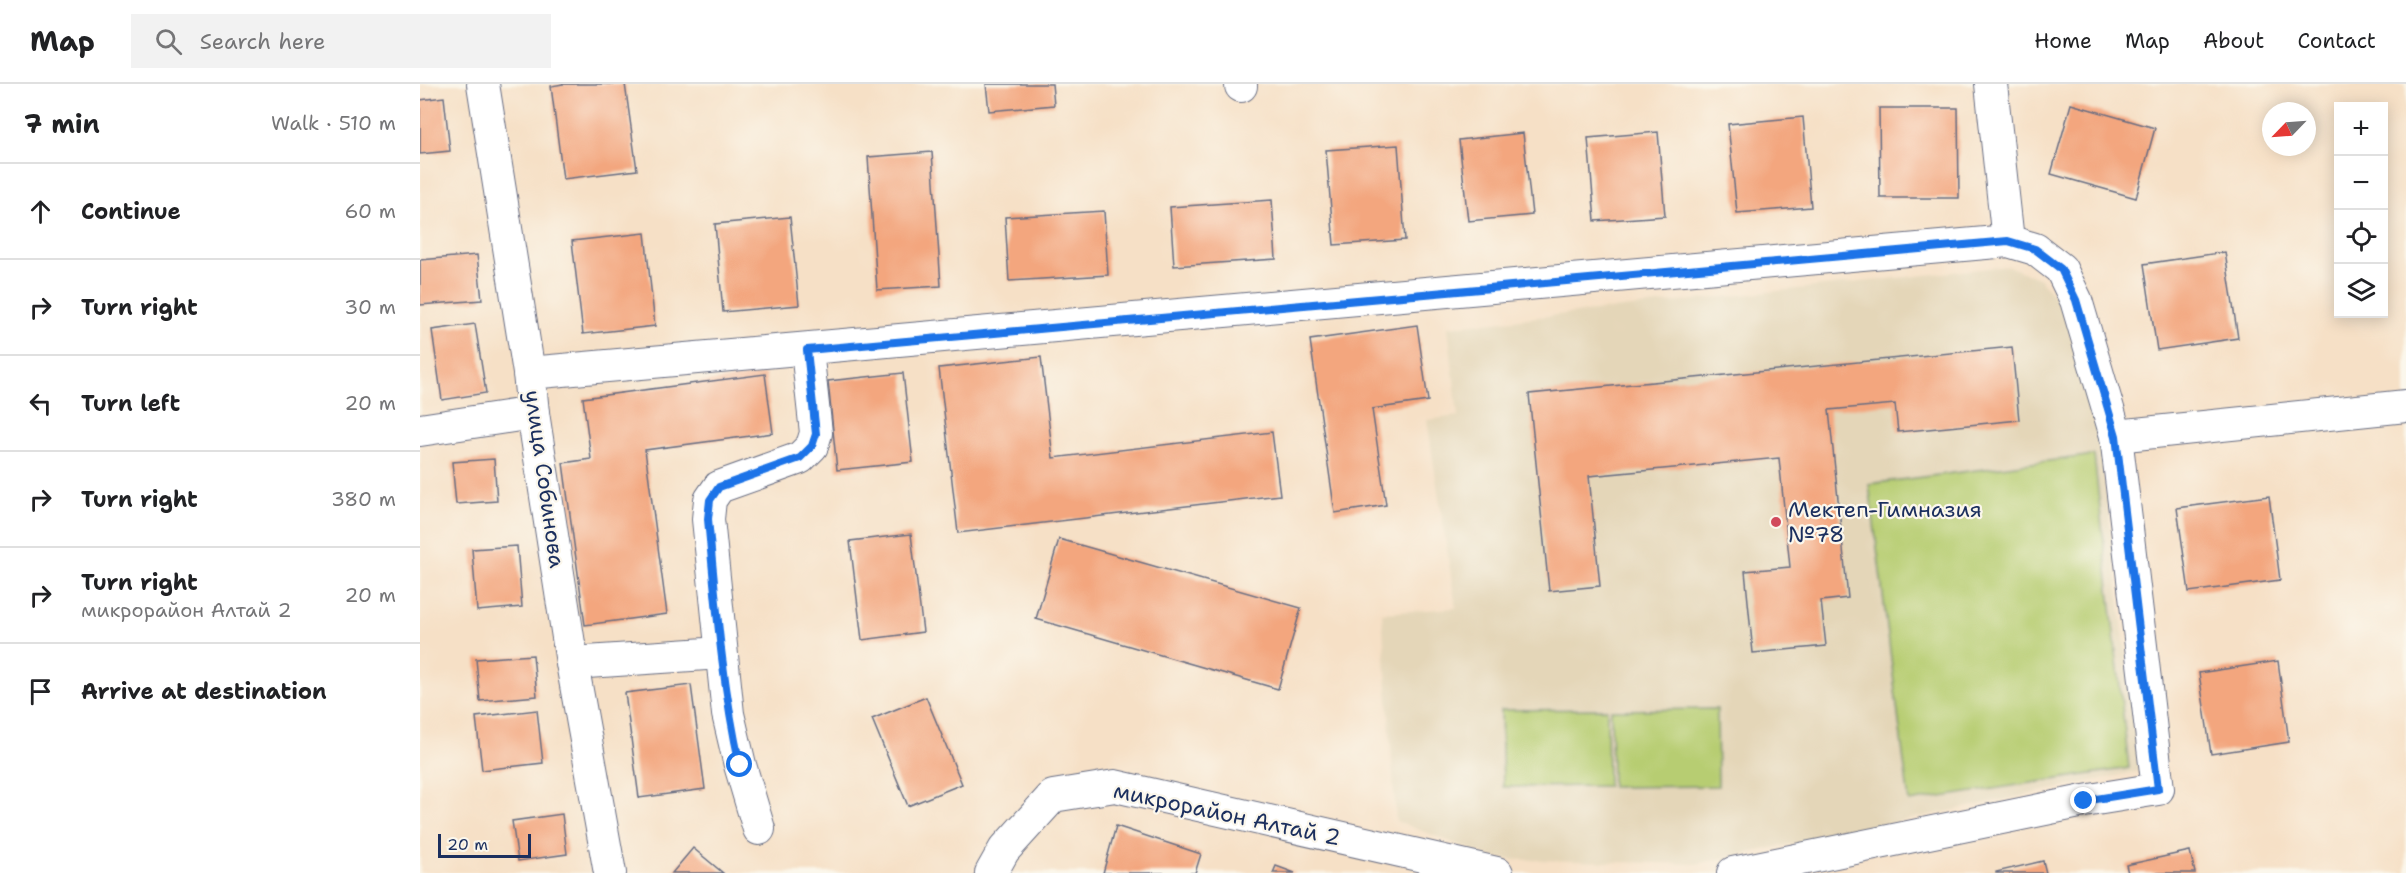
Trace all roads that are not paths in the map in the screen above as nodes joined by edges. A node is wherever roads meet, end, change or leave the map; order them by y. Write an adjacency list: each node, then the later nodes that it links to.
1 (483, 84): 5 (street, улица Собинова)
2 (1990, 84): 3 (street)
3 (2008, 241): 4 (street); 9 (street)
4 (807, 350): 5 (street); 10 (street)
5 (529, 373): 7 (street, улица Собинова)
6 (2406, 406): 9 (street)
7 (533, 413): 8 (street); 11 (street, улица Собинова)
8 (420, 430)
9 (2116, 436): 16 (street)
10 (721, 653): 11 (street); 12 (street)
11 (572, 663): 13 (street, улица Собинова)
12 (759, 830)
13 (610, 873)
14 (991, 873): 15 (street, микрорайон Алтай 2)
15 (1497, 873)
16 (1733, 873)

